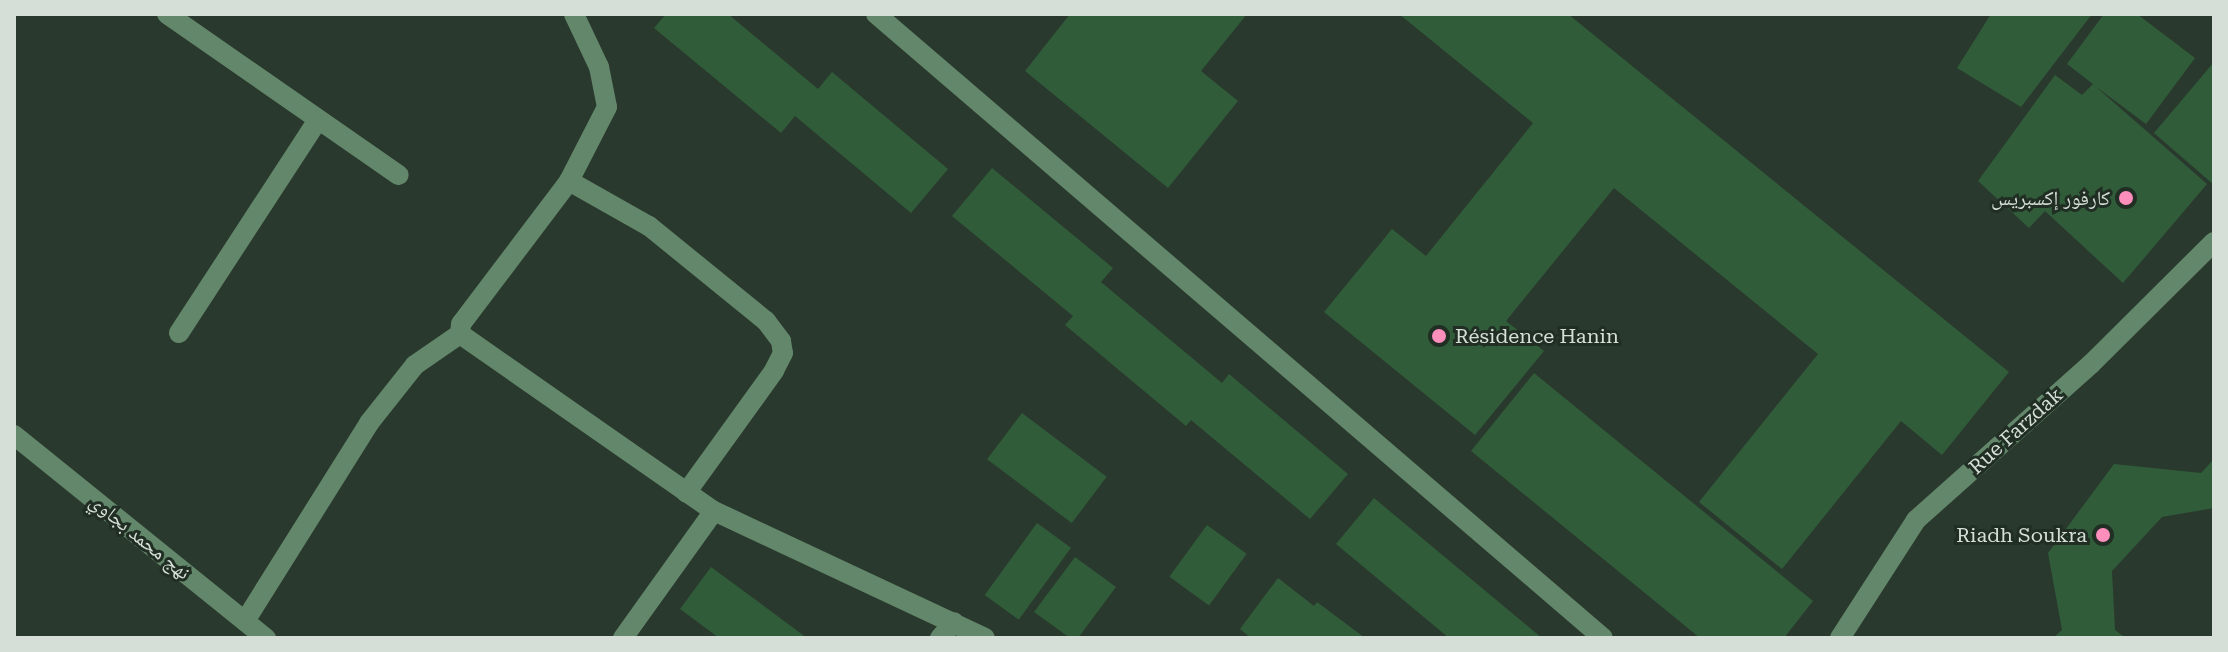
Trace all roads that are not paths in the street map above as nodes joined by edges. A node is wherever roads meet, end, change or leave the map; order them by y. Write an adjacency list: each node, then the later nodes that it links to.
1 (167, 14): 4 (street)
2 (574, 14): 6 (street)
3 (876, 14): 19 (street)
4 (318, 120): 5 (street); 8 (street)
5 (399, 175)
6 (569, 181): 9 (street); 11 (street)
7 (2214, 242): 20 (street, Rue Farzdak)
8 (179, 333)
9 (460, 334): 11 (street); 13 (street)
10 (14, 435): 13 (street, نهج محمد بجاوي)
11 (686, 493): 12 (street)
12 (714, 511): 14 (street); 16 (street)
13 (245, 621): 15 (street, نهج محمد بجاوي)
14 (954, 622): 17 (street); 18 (street)
15 (266, 638)
16 (623, 638)
17 (940, 638)
18 (985, 638)
19 (1603, 638)
20 (1840, 638)

